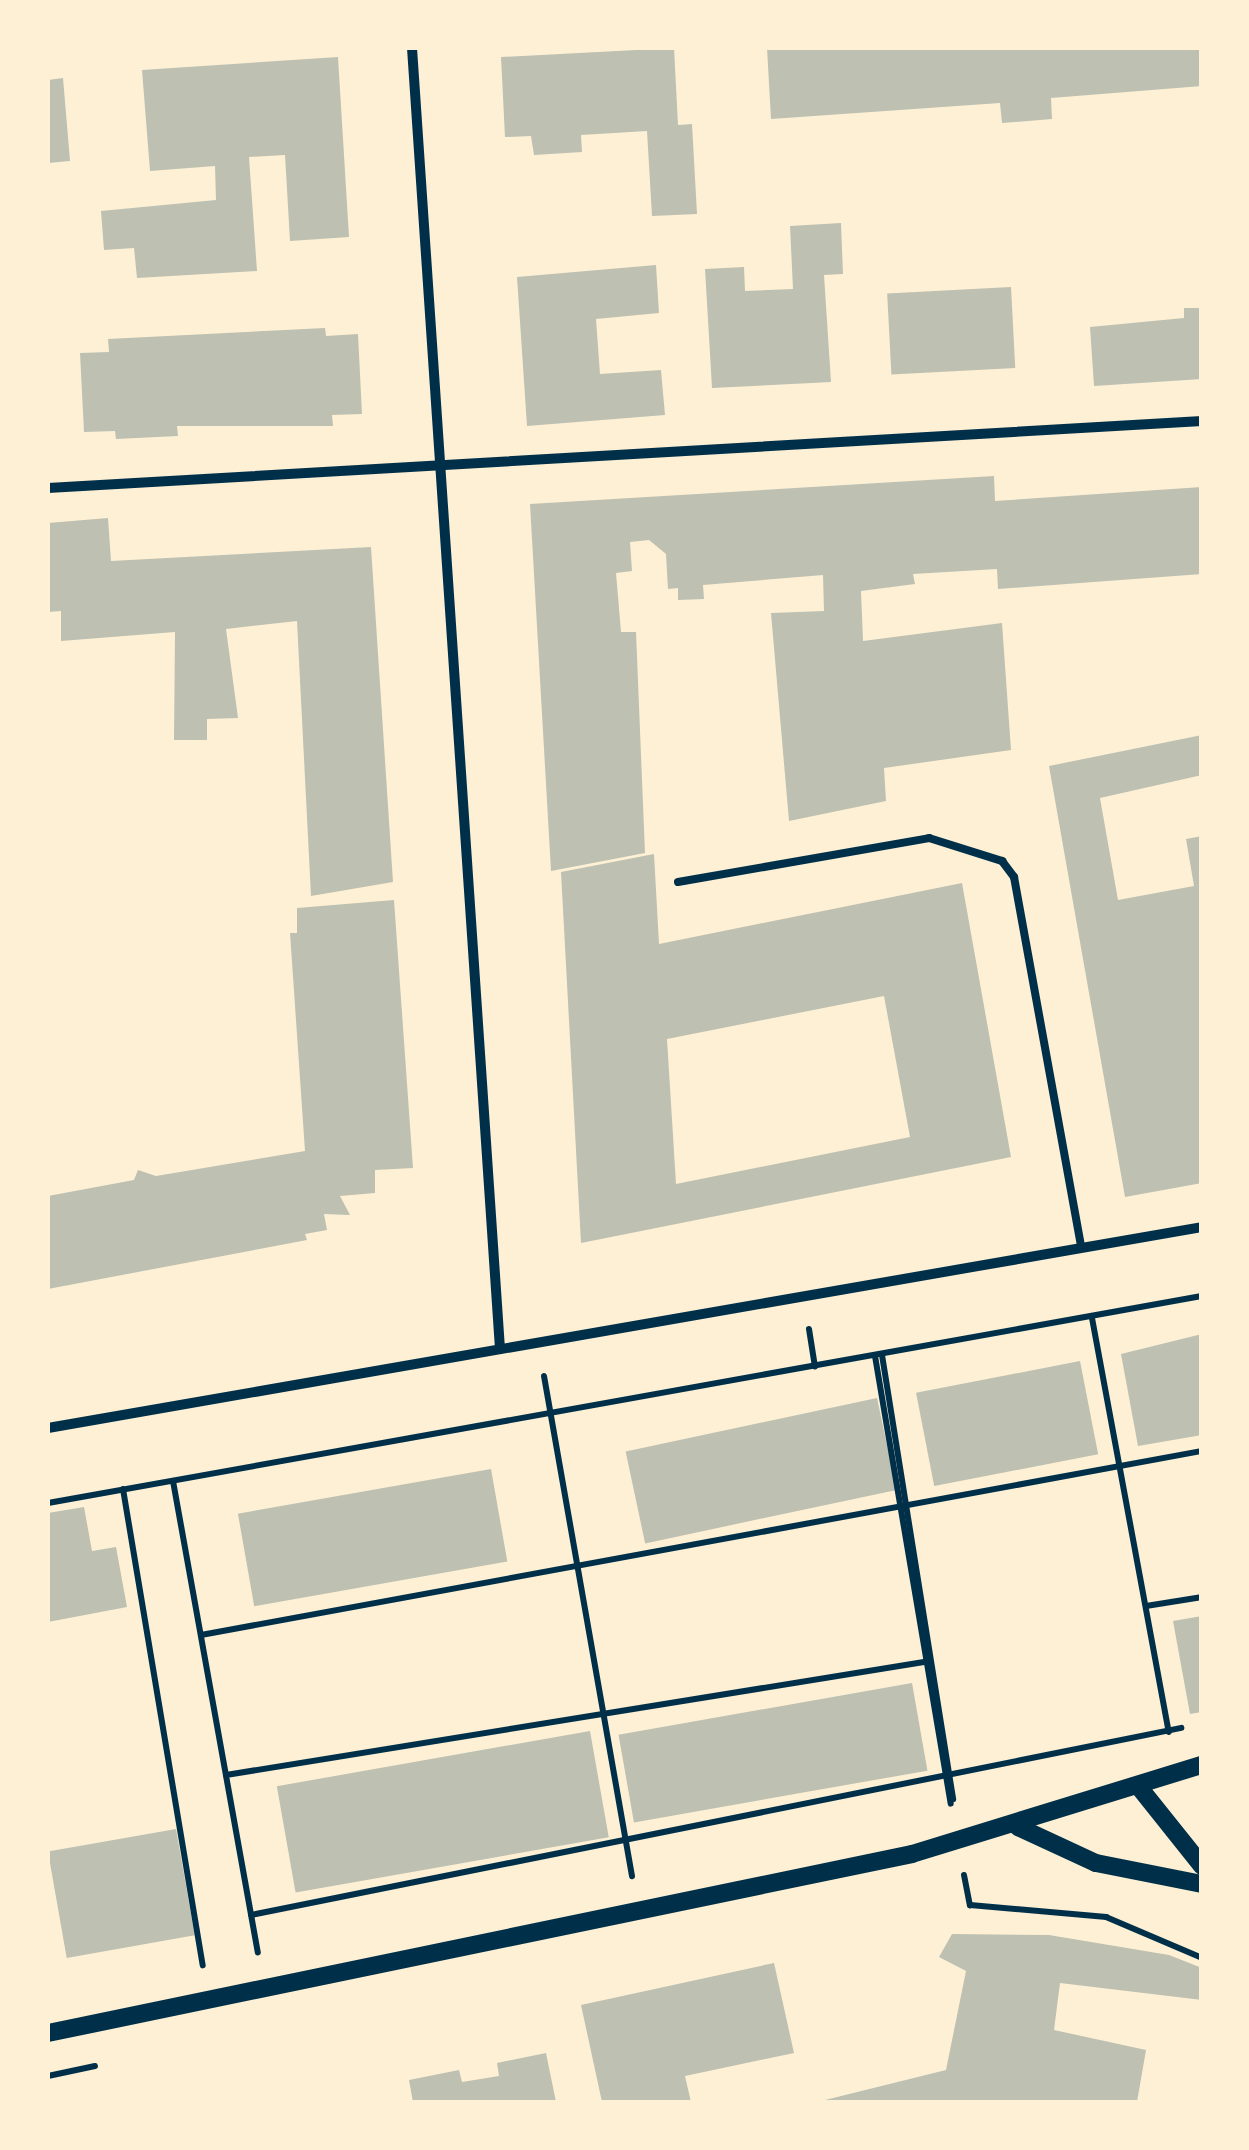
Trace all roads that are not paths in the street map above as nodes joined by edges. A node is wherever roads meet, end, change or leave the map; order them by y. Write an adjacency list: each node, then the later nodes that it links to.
1 (414, 48): 3 (street)
2 (1202, 421): 3 (street)
3 (444, 467): 4 (street); 8 (street)
4 (48, 488)
5 (678, 882): 7 (lane)
6 (1202, 1227): 7 (street)
7 (1081, 1247): 8 (street)
8 (500, 1349): 9 (street)
9 (48, 1428)
10 (1202, 1765): 11 (street)
11 (1139, 1786): 12 (street); 13 (street)
12 (1018, 1827): 14 (street); 15 (street)
13 (1202, 1866)
14 (1202, 1884)
15 (48, 2033)

